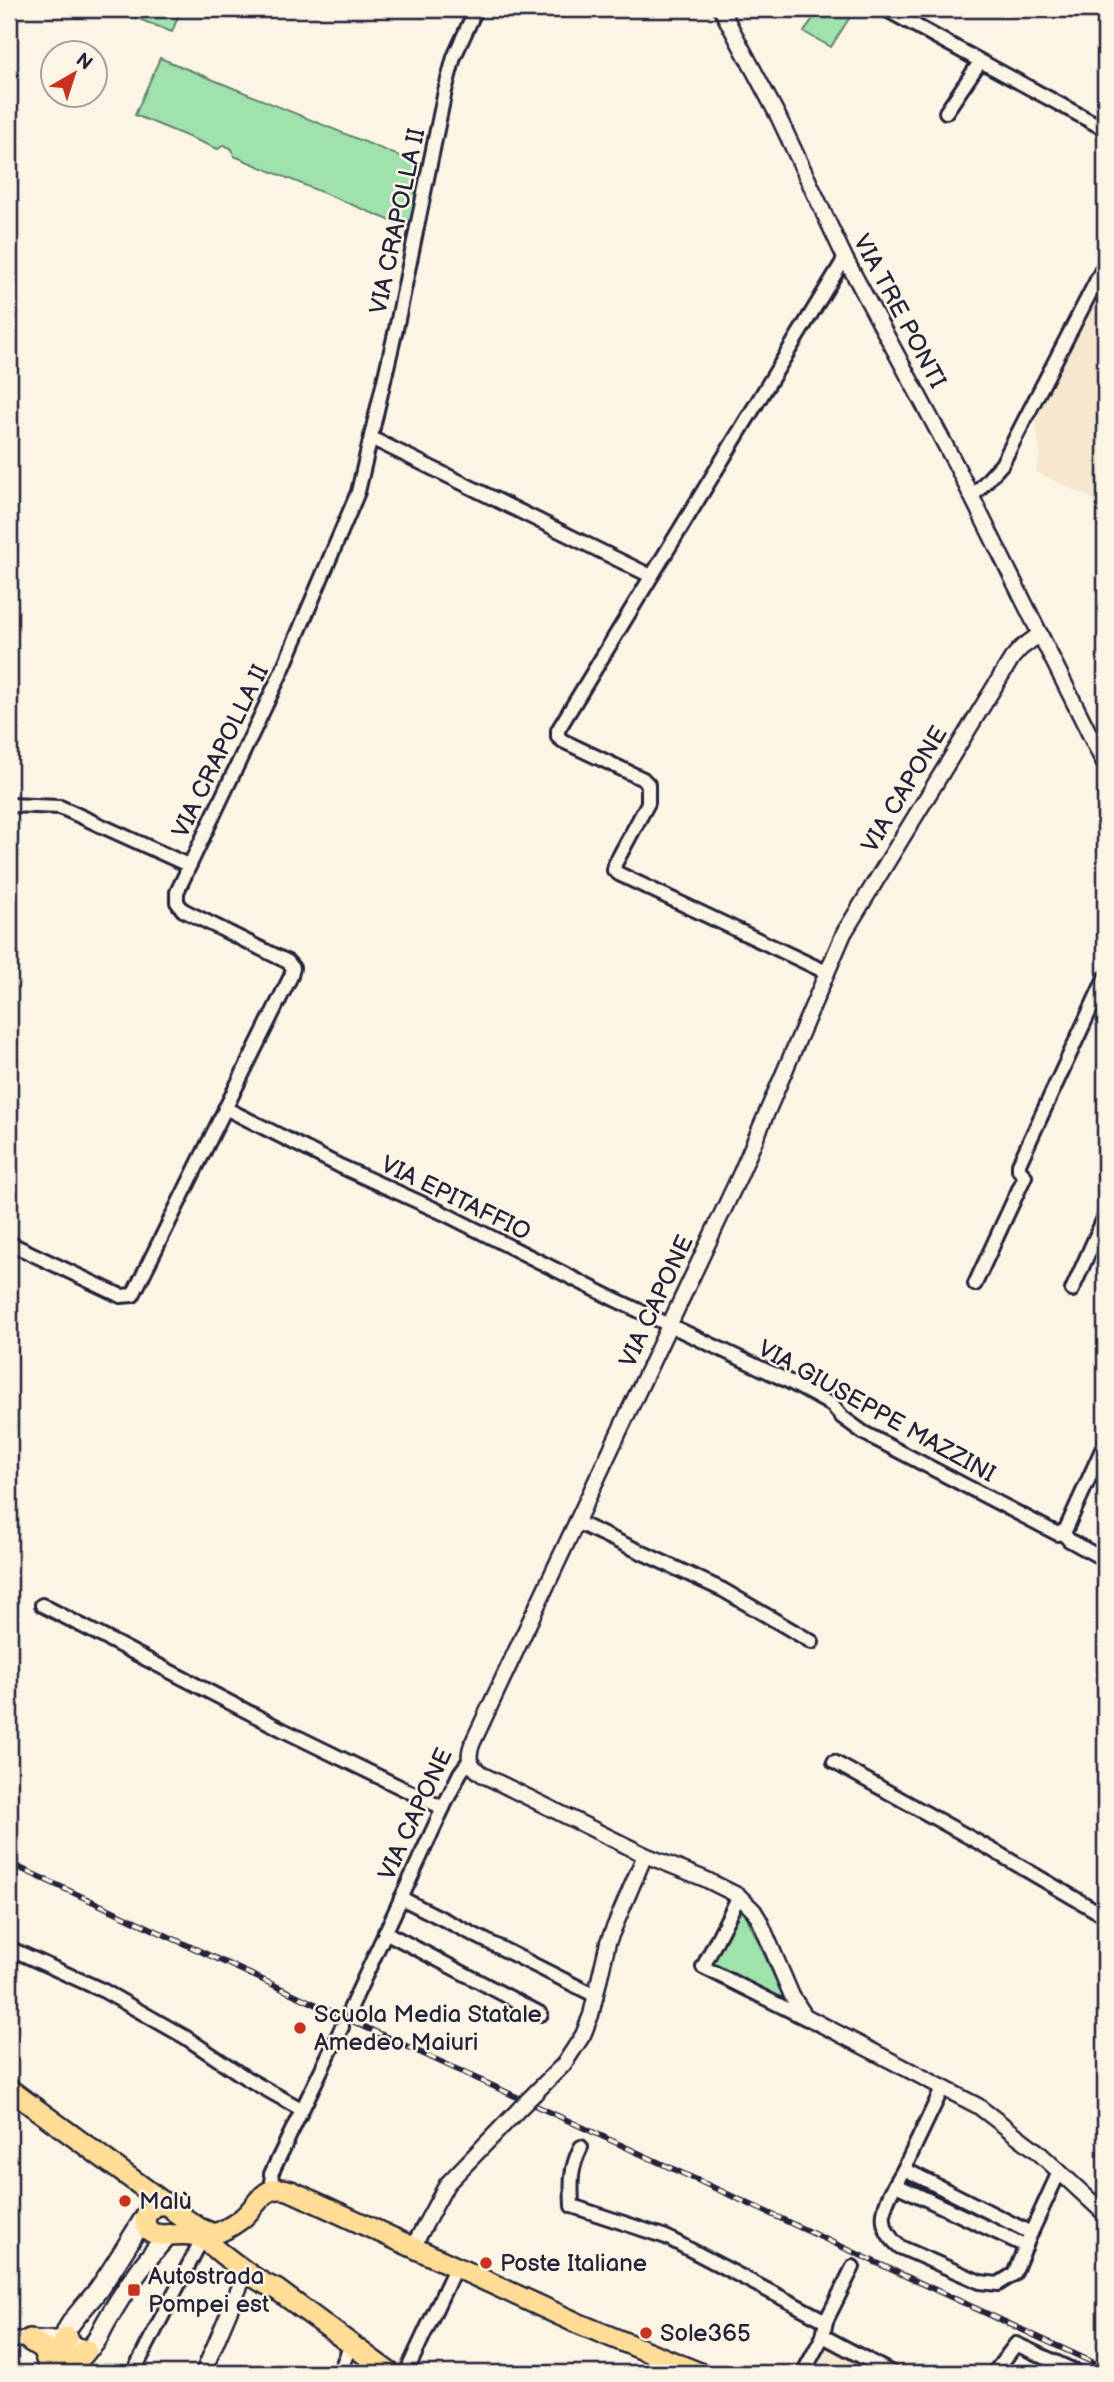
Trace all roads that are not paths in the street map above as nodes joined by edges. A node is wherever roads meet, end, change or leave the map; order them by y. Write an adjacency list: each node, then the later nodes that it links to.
1 (476, 9): 9 (street, VIA CRAPOLLA II)
2 (886, 9): 4 (street)
3 (725, 10): 7 (street, VIA TRE PONTI)
4 (980, 62): 5 (street); 6 (street)
5 (946, 112)
6 (1105, 129)
7 (845, 258): 10 (street, VIA TRE PONTI); 11 (street)
8 (1105, 264): 10 (street)
9 (371, 438): 11 (street); 15 (street, VIA CRAPOLLA II)
10 (972, 497): 12 (street, VIA TRE PONTI)
11 (650, 576): 16 (street)
12 (1040, 634): 13 (street, VIA TRE PONTI); 16 (street, VIA CAPONE)
13 (1105, 765)
14 (9, 805): 15 (street)
15 (188, 864): 18 (street, VIA CRAPOLLA II)
16 (826, 972): 23 (street, VIA CAPONE)
17 (1105, 978): 21 (street)
18 (225, 1108): 20 (street, VIA CRAPOLLA II); 23 (street, VIA EPITAFFIO)
19 (1105, 1216): 22 (street)
20 (9, 1243)
21 (975, 1284)
22 (1072, 1290)
23 (670, 1325): 25 (street, VIA CAPONE); 26 (street, VIA GIUSEPPE MAZZINI)
24 (1105, 1443): 26 (street)
25 (576, 1522): 29 (street); 30 (street, VIA CAPONE)
26 (1063, 1533): 27 (street, VIA GIUSEPPE MAZZINI)
27 (1105, 1560)
28 (43, 1605): 32 (street)
29 (812, 1642)
30 (469, 1761): 32 (street, VIA CAPONE); 33 (street)
31 (834, 1762): 36 (street)
32 (443, 1808): 35 (street, VIA CAPONE)
33 (645, 1856): 34 (street); 39 (street)
34 (739, 1896): 42 (street); 42 (street)
35 (401, 1898): 37 (street, VIA CAPONE); 39 (street)
36 (1105, 1916)
37 (385, 1933): 40 (street, VIA CAPONE); 41 (street)
38 (9, 1948): 46 (street)
39 (596, 1996): 59 (street, bridge)
40 (350, 2009)
41 (541, 2014)
42 (812, 2021): 44 (street)
43 (342, 2027): 46 (street)
44 (943, 2087): 48 (street); 49 (street)
45 (9, 2090): 52 (main road)
46 (301, 2109): 51 (street)
47 (581, 2147): 64 (street)
48 (904, 2169): 50 (street); 55 (street)
49 (1059, 2172): 53 (street); 55 (street)
50 (896, 2185): 58 (street); 58 (street)
51 (274, 2189): 54 (main road); 59 (main road)
52 (158, 2211): 54 (main road); 56 (main road); 56 (main road); 65 (main road)
53 (1105, 2214)
54 (242, 2219): 63 (main road)
55 (1031, 2232): 58 (street)
56 (169, 2234): 57 (main road); 68 (main road)
57 (202, 2239): 62 (main road); 71 (street)
58 (1026, 2246)
59 (412, 2247): 61 (main road)
60 (853, 2267): 64 (street)
61 (455, 2268): 75 (street); 76 (main road)
62 (246, 2272): 63 (main road); 72 (street)
63 (276, 2290): 69 (main road)
64 (826, 2321): 66 (street)
65 (71, 2327): 67 (street); 68 (main road); 68 (main road); 70 (highway)
66 (823, 2336): 77 (street); 78 (street)
67 (19, 2340): 70 (highway)
68 (92, 2343): 70 (highway)
69 (351, 2345): 73 (street); 74 (main road)
70 (55, 2371)
71 (133, 2373)
72 (203, 2373)
73 (339, 2373)
74 (390, 2373)
75 (406, 2373)
76 (700, 2373)
77 (803, 2373)
78 (892, 2373)
79 (994, 2373): 80 (street)
80 (1079, 2373)

